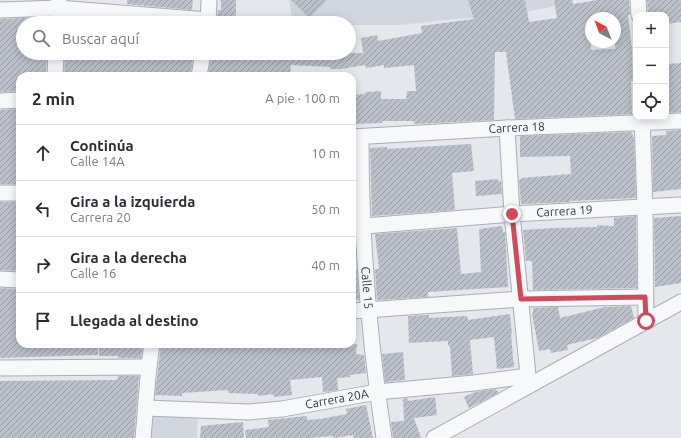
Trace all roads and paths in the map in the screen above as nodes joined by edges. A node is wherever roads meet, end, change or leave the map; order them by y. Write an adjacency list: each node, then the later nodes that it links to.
1 (209, 0): 8 (street)
2 (638, 0): 5 (street)
3 (58, 4): 4 (street); 6 (street); 7 (street)
4 (0, 10)
5 (639, 12)
6 (58, 16)
7 (158, 16)
8 (208, 16)
9 (56, 60): 11 (street)
10 (202, 60): 12 (street)
11 (55, 72)
12 (200, 72)
13 (16, 100): 14 (street)
14 (0, 101)
15 (642, 120): 16 (street, Carrera 18); 17 (street, Carrera 18); 22 (street)
16 (681, 121)
17 (507, 128): 18 (street, Carrera 18); 23 (street)
18 (357, 137): 24 (street, Calle 15)
19 (0, 193): 20 (street)
20 (16, 193)
21 (681, 205): 22 (street, Carrera 19)
22 (645, 208): 23 (street, Carrera 19); 27 (street)
23 (512, 214): 24 (street, Carrera 19); 28 (street)
24 (358, 227): 31 (street, Calle 15)
25 (0, 279): 26 (street)
26 (16, 280)
27 (645, 297): 28 (street); 32 (street)
28 (521, 299): 31 (street); 36 (street)
29 (681, 302): 32 (street)
30 (356, 310): 31 (street)
31 (368, 310): 37 (street, Calle 15)
32 (646, 321): 36 (street)
33 (151, 348): 34 (street)
34 (148, 367): 35 (street); 38 (street)
35 (0, 368)
36 (528, 381): 37 (street, Carrera 20A); 41 (street)
37 (377, 392): 38 (street, Carrera 20A); 40 (street, Calle 15)
38 (146, 408): 39 (street)
39 (143, 438)
40 (384, 438)
41 (434, 438)

